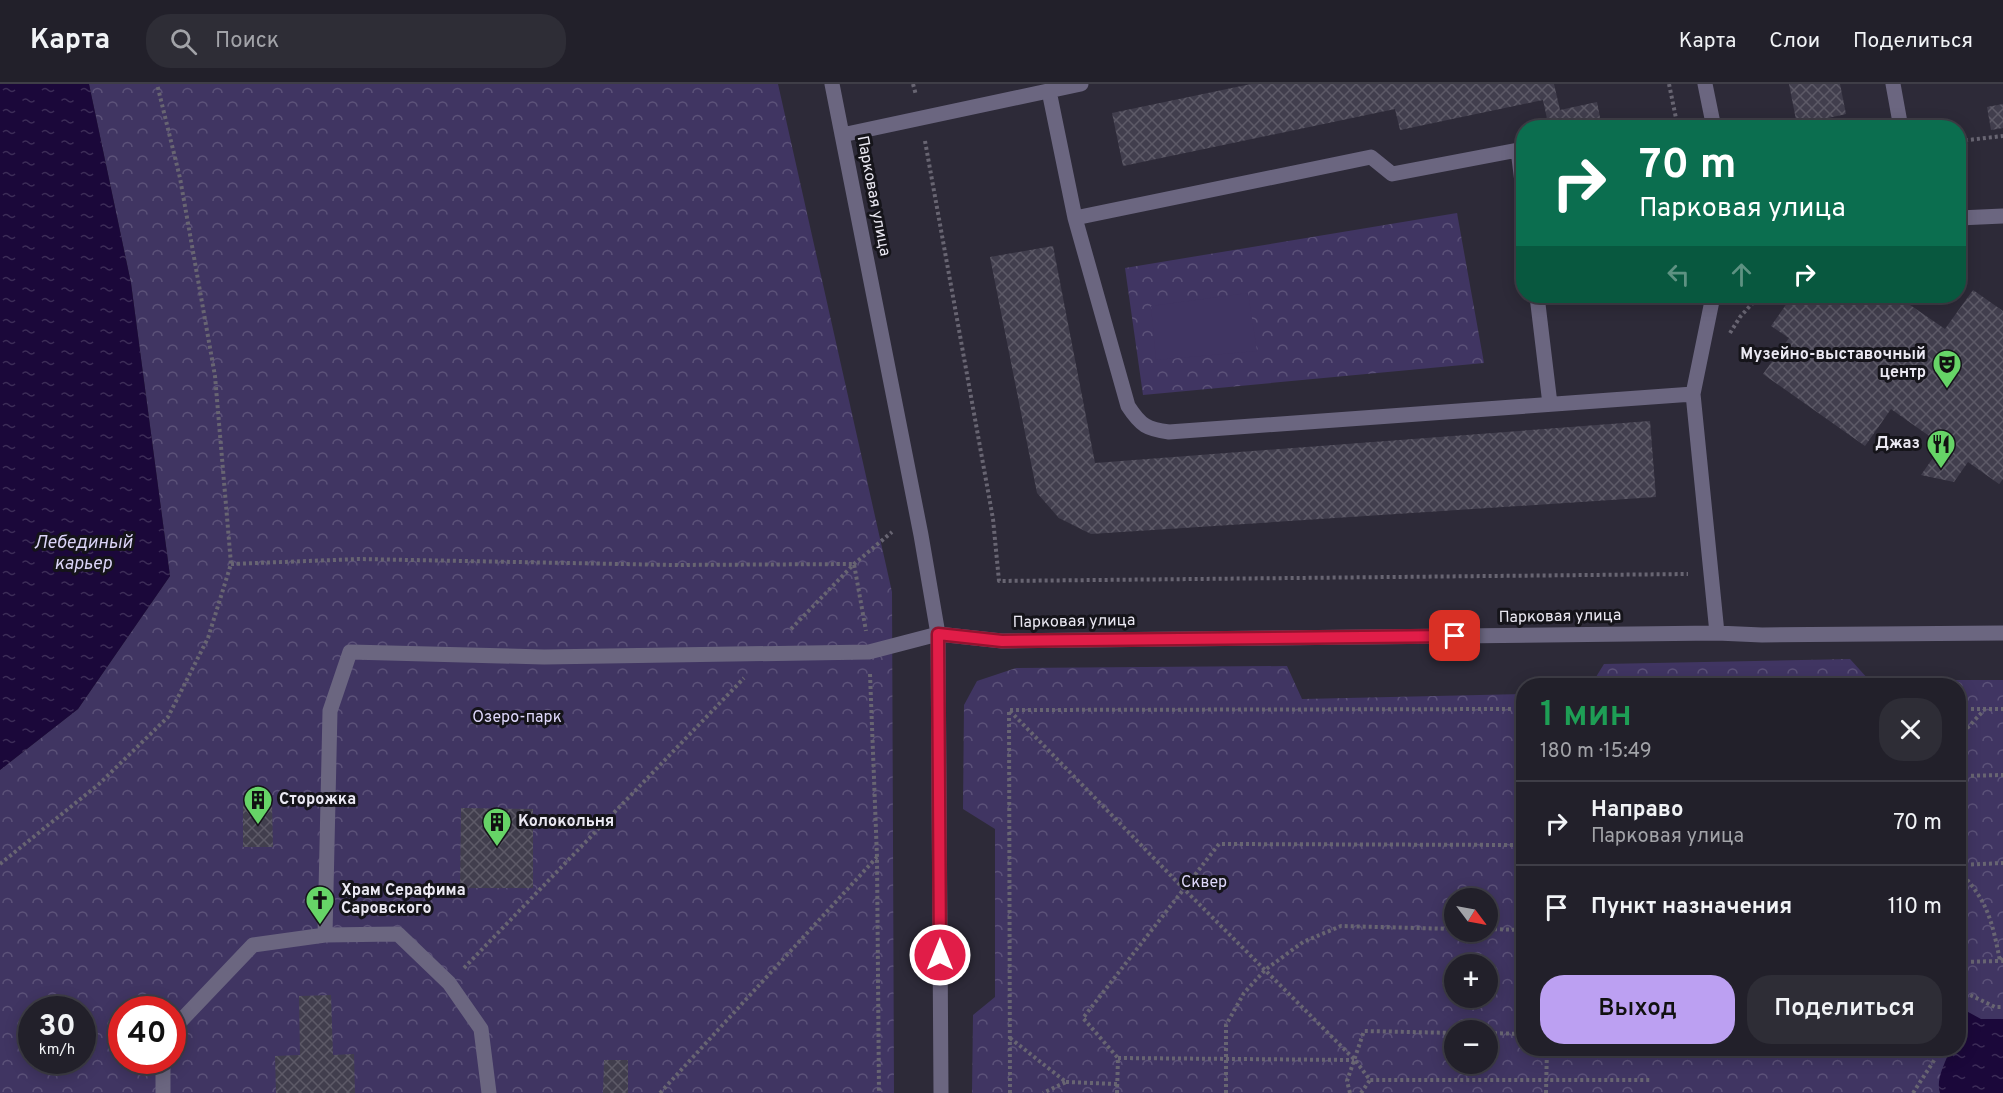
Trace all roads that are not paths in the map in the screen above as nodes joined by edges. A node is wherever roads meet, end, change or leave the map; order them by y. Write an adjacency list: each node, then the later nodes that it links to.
1 (832, 84): 8 (street, Парковая улица)
2 (1081, 84): 5 (street)
3 (1705, 84): 6 (street)
4 (1893, 84): 7 (street)
5 (1058, 88): 8 (street); 11 (street)
6 (1712, 120)
7 (1900, 120)
8 (842, 135): 19 (street, Парковая улица)
9 (1516, 150): 11 (street)
10 (2003, 216): 12 (street)
11 (1075, 218): 16 (street)
12 (1966, 218)
13 (1538, 303): 16 (street)
14 (1712, 303): 15 (street)
15 (1693, 394): 16 (street); 17 (street)
16 (1550, 404)
17 (1718, 633): 18 (street, Парковая улица); 19 (street, Парковая улица)
18 (2003, 633)
19 (938, 634): 20 (street); 25 (street, Парковая улица)
20 (324, 935): 21 (street); 24 (street)
21 (186, 1015)
22 (163, 1074): 23 (street)
23 (163, 1093)
24 (489, 1093)
25 (941, 1093)

